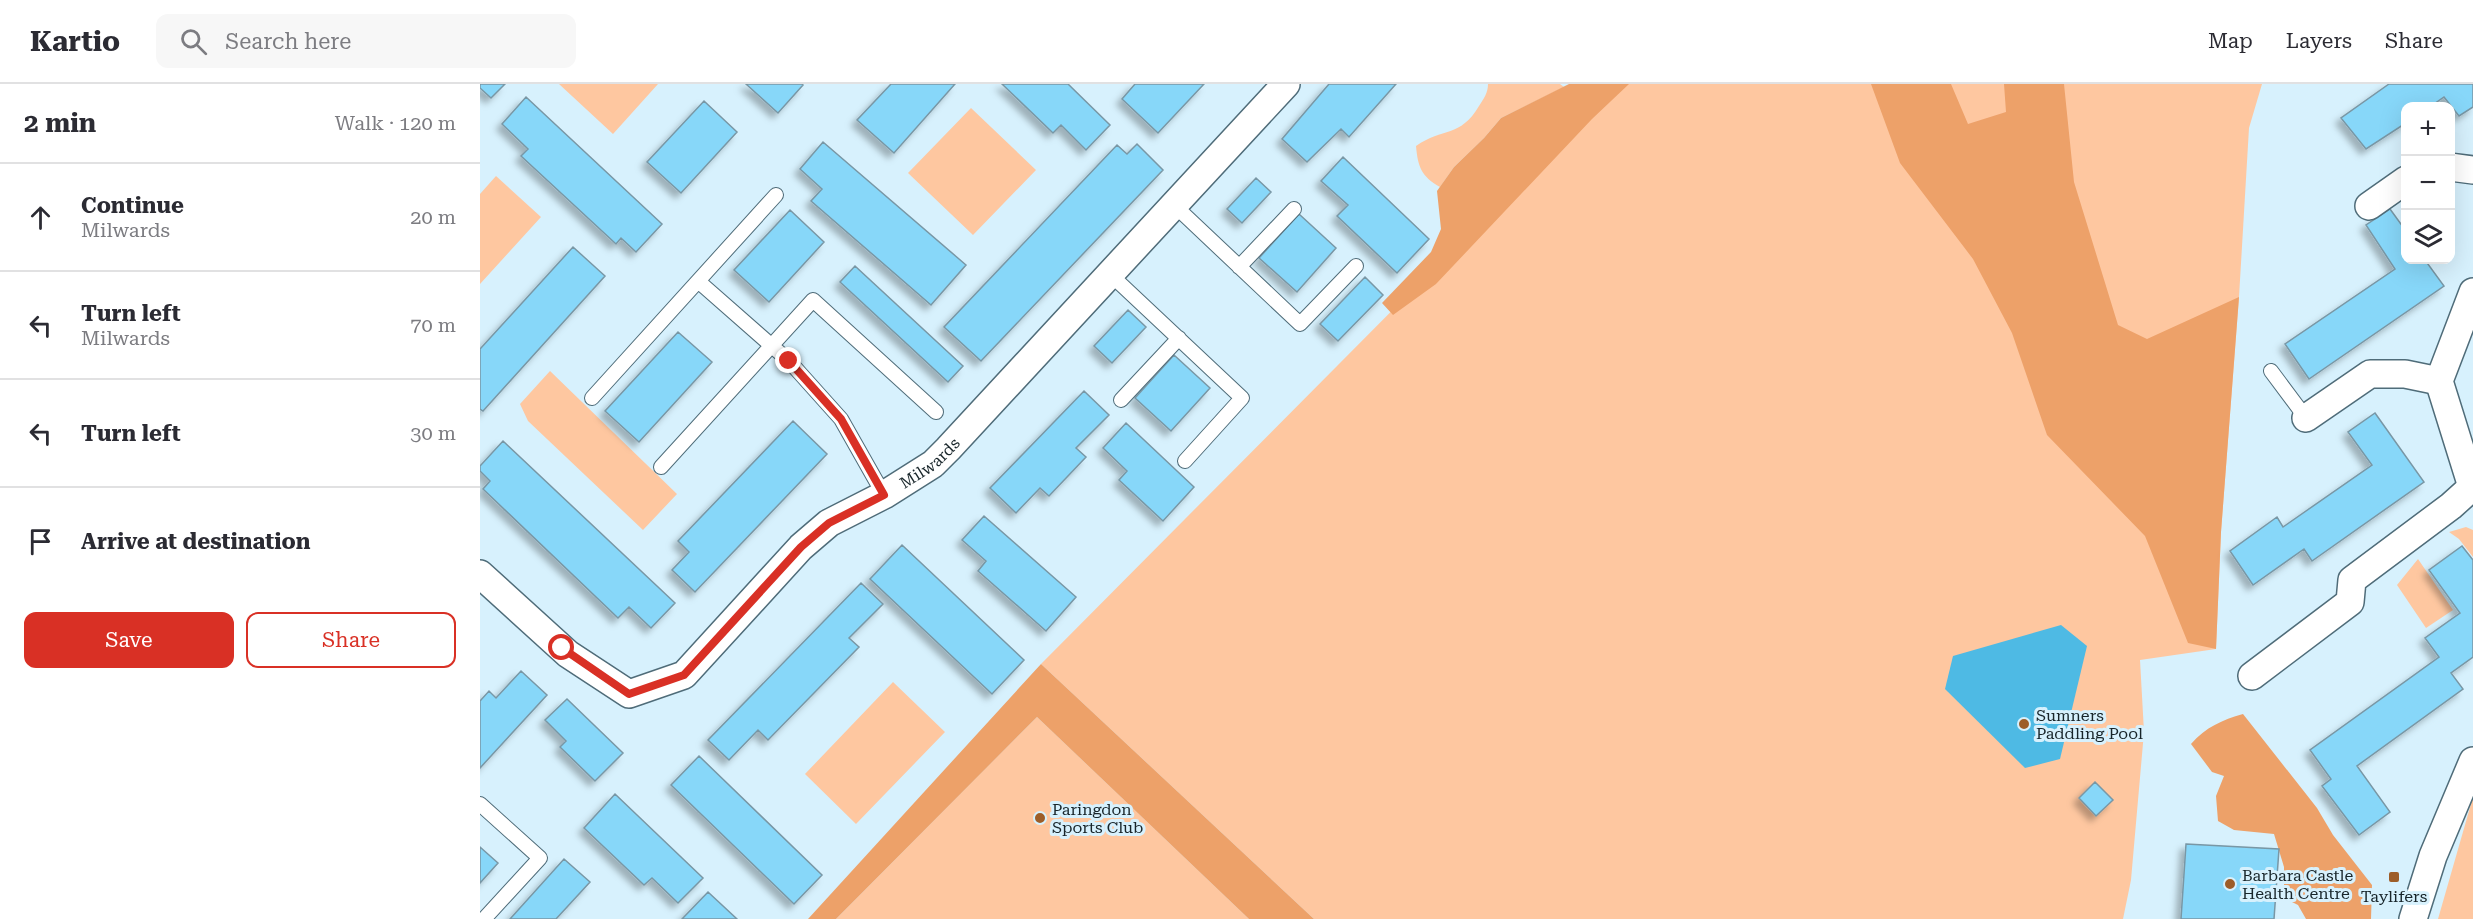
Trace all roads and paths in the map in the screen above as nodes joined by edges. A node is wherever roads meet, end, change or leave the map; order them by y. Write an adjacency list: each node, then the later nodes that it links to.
1 (1286, 84): 6 (street, Milwards)
2 (2455, 168): 3 (street)
3 (2473, 170)
4 (2401, 184): 7 (street)
5 (776, 195): 12 (lane)
6 (1173, 206): 10 (lane); 11 (street, Milwards)
7 (2369, 206)
8 (1294, 209): 10 (lane)
9 (1356, 266): 10 (lane)
10 (1239, 267)
11 (1110, 274): 14 (lane); 25 (street, Milwards)
12 (698, 281): 15 (lane); 18 (lane)
13 (2473, 292): 17 (street)
14 (1179, 338): 19 (lane); 22 (lane)
15 (771, 346): 20 (lane); 23 (lane); 25 (lane)
16 (2271, 371): 21 (lane)
17 (2439, 381): 21 (street); 24 (street)
18 (592, 398)
19 (1121, 400)
20 (936, 412)
21 (2306, 418)
22 (1185, 461)
23 (661, 467)
24 (2472, 489): 27 (street)
25 (884, 495): 26 (street, Milwards)
26 (485, 589)
27 (2252, 676)
28 (2473, 761): 31 (street)
29 (480, 804): 30 (lane)
30 (484, 919)
31 (2413, 919)

